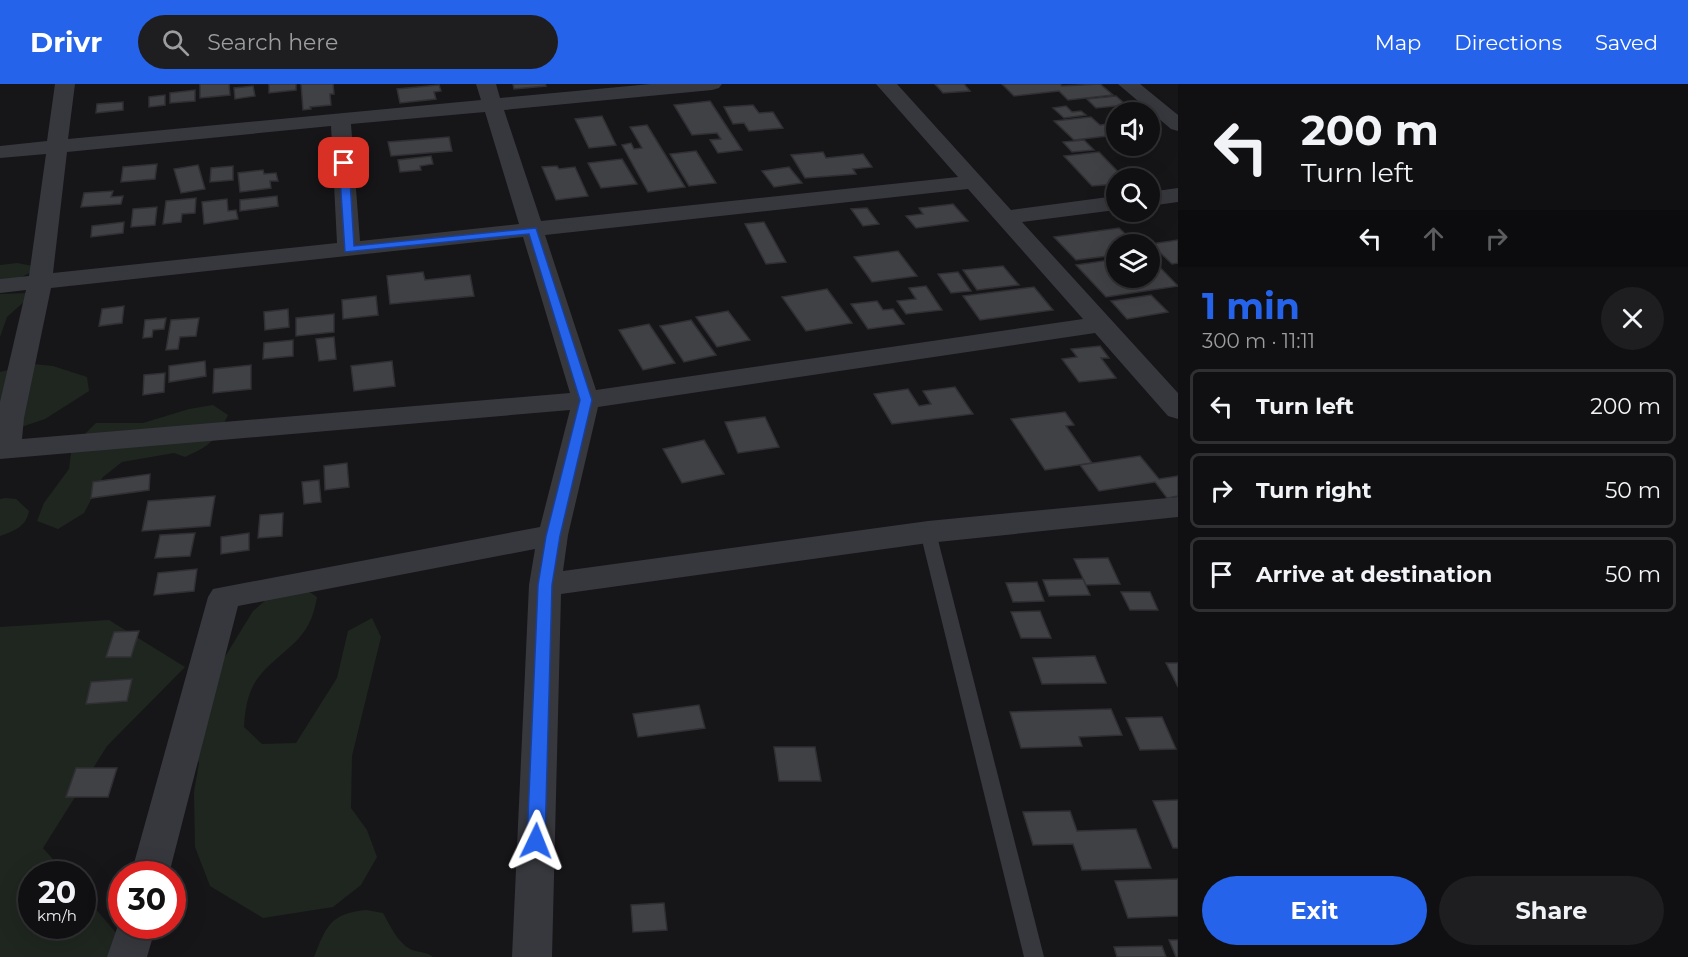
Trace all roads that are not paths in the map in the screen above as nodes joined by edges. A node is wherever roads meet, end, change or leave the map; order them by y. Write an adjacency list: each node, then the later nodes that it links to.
1 (65, 84): 8 (street)
2 (712, 84): 5 (street)
3 (886, 84): 10 (street)
4 (1128, 84): 7 (street)
5 (490, 94): 6 (street); 15 (street)
6 (341, 119): 8 (street); 16 (street)
7 (1178, 125)
8 (58, 146): 9 (street); 17 (street)
9 (0, 152)
10 (975, 182): 14 (street); 15 (street)
11 (1178, 195): 12 (street)
12 (1160, 197)
13 (1106, 204): 14 (street)
14 (1006, 217): 19 (street)
15 (533, 230): 16 (street); 20 (street)
16 (349, 250): 17 (street)
17 (40, 282): 18 (street); 22 (street)
18 (0, 286)
19 (1103, 324): 20 (street); 21 (street)
20 (586, 400): 22 (street); 25 (street)
21 (1178, 410)
22 (4, 450)
23 (1178, 507): 24 (street)
24 (928, 532): 26 (street); 31 (lane)
25 (553, 536): 26 (street); 27 (street)
26 (545, 585): 30 (street)
27 (153, 861)
28 (133, 939): 29 (street)
29 (128, 957)
30 (532, 957)
31 (1034, 957)

